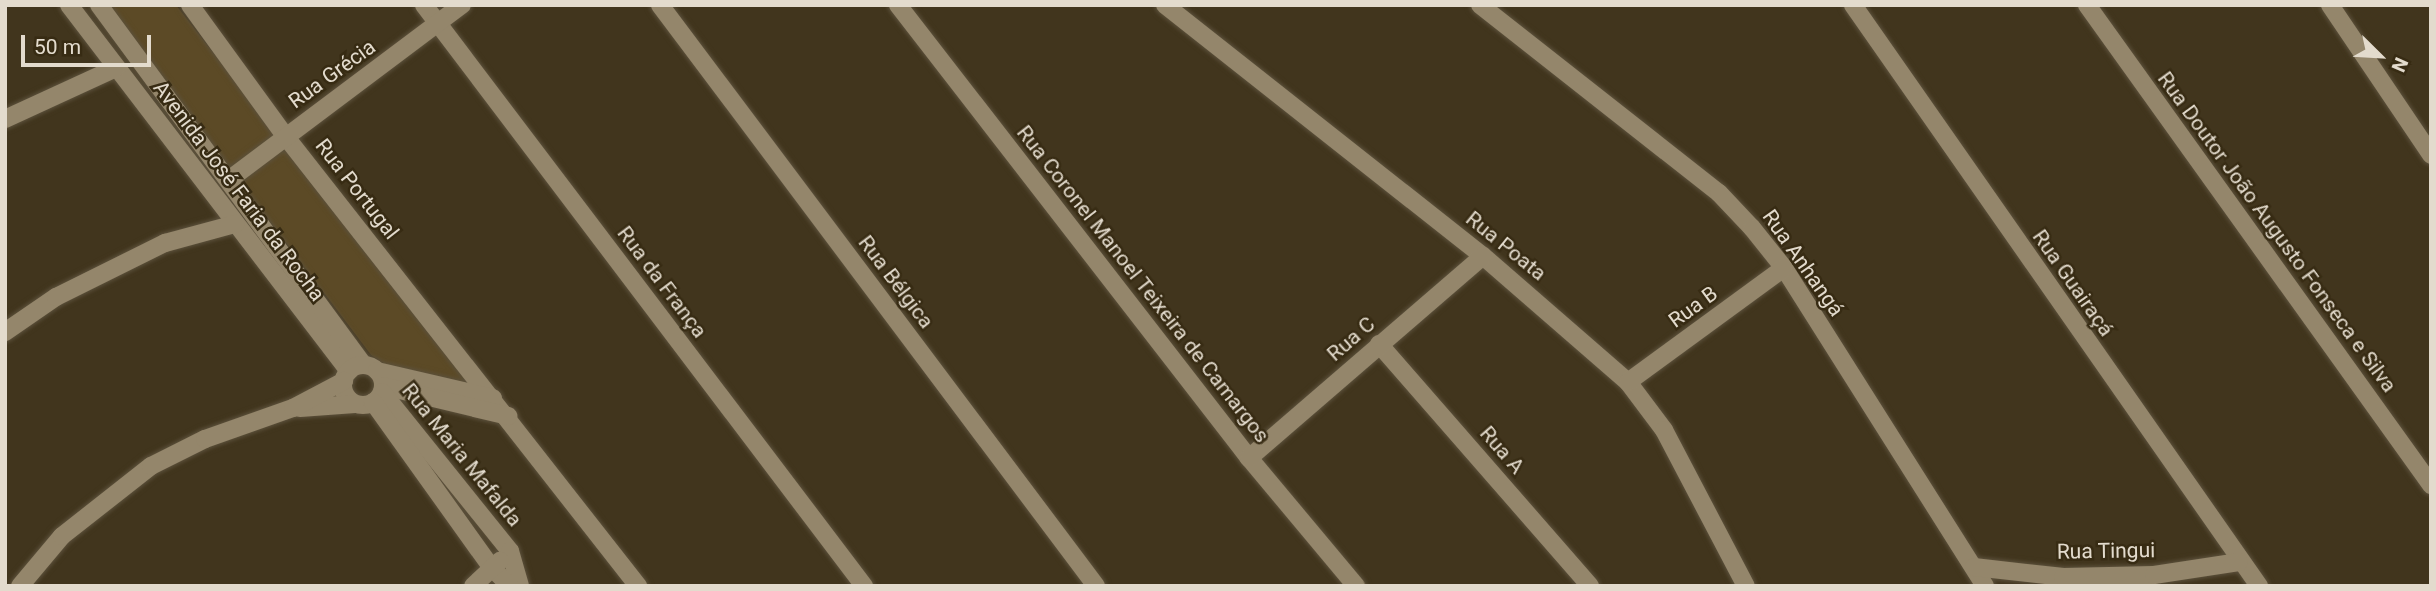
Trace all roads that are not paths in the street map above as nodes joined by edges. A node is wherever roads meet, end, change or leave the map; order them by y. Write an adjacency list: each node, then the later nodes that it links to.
1 (69, 5): 14 (street, Avenida José Faria da Rocha)
2 (99, 5): 18 (street, Avenida José Faria da Rocha)
3 (190, 5): 16 (street, Rua Portugal)
4 (424, 5): 13 (street, Rua da França)
5 (462, 5): 13 (street, Rua Grécia)
6 (660, 5): 35 (street, Rua Bélgica)
7 (898, 5): 29 (street, Rua Coronel Manoel Teixeira de Camargos)
8 (1165, 5): 20 (street, Rua Poata)
9 (1480, 5): 21 (street, Rua Anhangá)
10 (1853, 5): 32 (street, Rua Guairaçá)
11 (2087, 5): 30 (street, Rua Doutor João Augusto Fonseca e Silva)
12 (2330, 5): 17 (street)
13 (438, 24): 16 (street, Rua Grécia); 41 (street, Rua da França)
14 (116, 68): 15 (street); 19 (street, Avenida José Faria da Rocha)
15 (5, 119)
16 (286, 137): 18 (street, Rua Grécia); 26 (street, Rua Portugal)
17 (2430, 151)
18 (230, 179): 25 (street, Avenida José Faria da Rocha)
19 (234, 224): 22 (street); 25 (street, Avenida José Faria da Rocha)
20 (1483, 256): 23 (street, Rua C); 24 (street, Rua Poata)
21 (1784, 268): 24 (street, Rua B); 33 (street, Rua Anhangá)
22 (5, 332)
23 (1379, 344): 29 (street, Rua C); 43 (street, Rua A)
24 (1628, 382): 44 (street, Rua Poata)
25 (366, 384): 26 (street); 27 (street); 27 (street); 28 (street); 31 (street, Rua Maria Mafalda); 34 (street, Rua Maria Mafalda)
26 (493, 398): 28 (street, Rua Portugal)
27 (293, 408): 36 (street)
28 (508, 416): 40 (street, Rua Portugal)
29 (1249, 458): 42 (street, Rua Coronel Manoel Teixeira de Camargos)
30 (2431, 485)
31 (510, 551): 34 (street); 39 (street, Rua Maria Mafalda)
32 (2239, 562): 33 (street, Rua Tingui); 46 (street, Rua Guairaçá)
33 (1974, 566): 45 (street, Rua Anhangá)
34 (492, 568): 37 (street); 38 (street, Rua Maria Mafalda)
35 (1085, 582)
36 (20, 586)
37 (473, 586)
38 (510, 586)
39 (520, 586)
40 (638, 586)
41 (864, 586)
42 (1356, 586)
43 (1590, 586)
44 (1746, 586)
45 (1985, 586)
46 (2259, 586)

